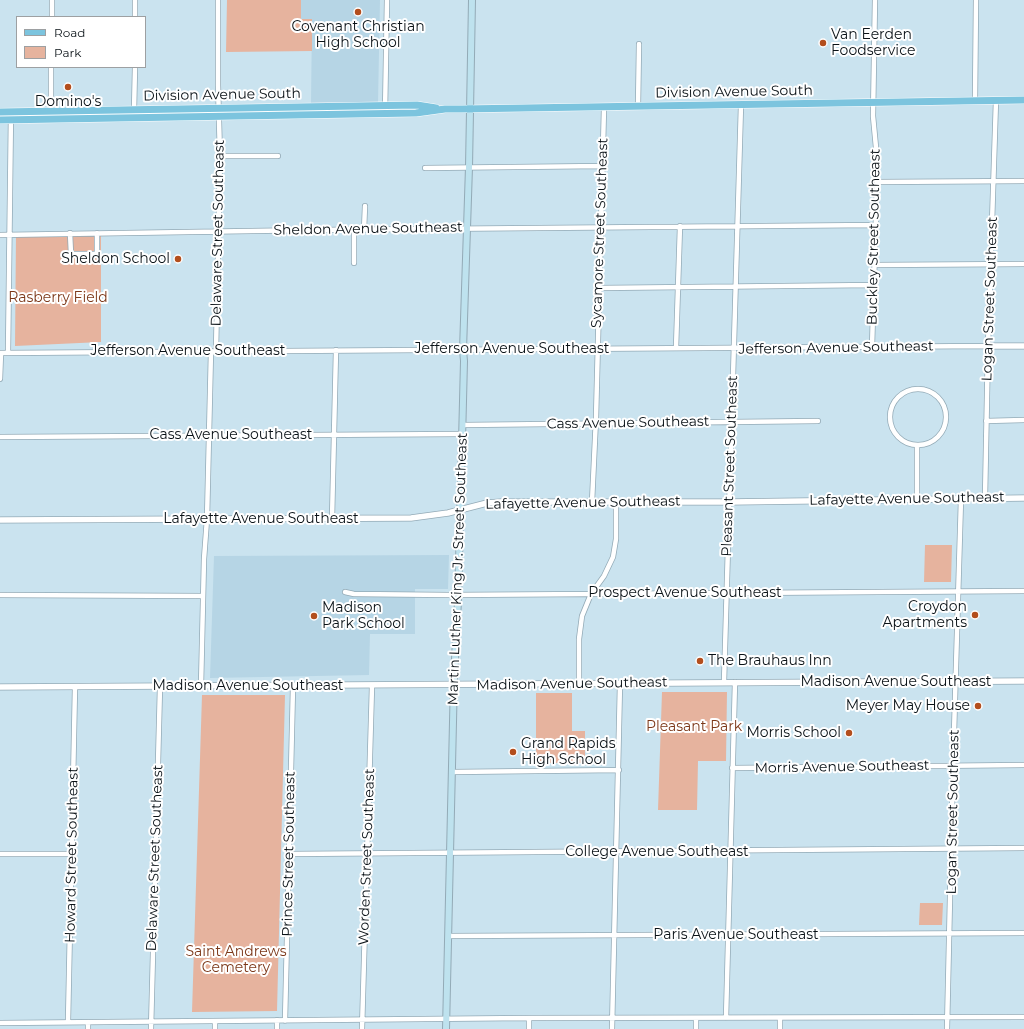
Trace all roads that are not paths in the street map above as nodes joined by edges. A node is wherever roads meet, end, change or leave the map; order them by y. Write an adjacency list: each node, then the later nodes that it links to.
1 (52, 0): 8 (street)
2 (135, 0): 9 (street)
3 (218, 0): 19 (street, Delaware Street Southeast)
4 (387, 0): 22 (street)
5 (472, 0): 23 (main road, Martin Luther King Jr. Street Southeast)
6 (875, 0): 16 (street, Buckley Street Southeast)
7 (976, 0): 15 (street)
8 (52, 16)
9 (135, 16)
10 (639, 44): 18 (street)
11 (51, 68): 25 (street)
12 (135, 68): 21 (street)
13 (996, 100): 14 (main road, Division Avenue South); 15 (main road, Division Avenue South); 35 (street, Logan Street Southeast)
14 (1024, 100)
15 (975, 101): 16 (main road, Division Avenue South)
16 (874, 102): 17 (main road, Division Avenue South); 37 (street, Buckley Street Southeast)
17 (741, 105): 18 (main road, Division Avenue South); 41 (street, Pleasant Street Southeast)
18 (638, 106): 20 (main road, Division Avenue South)
19 (219, 108): 21 (main road, Division Avenue South); 22 (main road, Division Avenue South); 27 (street, Delaware Street Southeast)
20 (604, 108): 23 (main road, Division Avenue South); 32 (street, Sycamore Street Southeast)
21 (134, 109): 25 (main road, Division Avenue South); 28 (street)
22 (386, 109): 23 (main road, Division Avenue South); 27 (main road, Division Avenue South)
23 (470, 109): 33 (main road, Martin Luther King Jr. Street Southeast)
24 (0, 112): 26 (main road, Division Avenue South)
25 (51, 115): 26 (main road, Division Avenue South); 28 (main road, Division Avenue South)
26 (11, 116): 29 (main road, Division Avenue South); 49 (street)
27 (220, 116): 28 (main road, Division Avenue South); 30 (street, Delaware Street Southeast)
28 (134, 118)
29 (0, 120)
30 (220, 156): 31 (street); 46 (street, Delaware Street Southeast)
31 (278, 156)
32 (603, 166): 33 (street); 42 (street, Sycamore Street Southeast)
33 (469, 167): 34 (street); 43 (main road, Martin Luther King Jr. Street Southeast)
34 (424, 168)
35 (994, 181): 36 (street); 37 (street); 53 (street, Logan Street Southeast)
36 (1024, 181)
37 (877, 182): 39 (street, Buckley Street Southeast)
38 (365, 206): 45 (street)
39 (876, 225): 41 (street, Sheldon Avenue Southeast); 52 (street, Buckley Street Southeast)
40 (680, 226): 41 (street, Sheldon Avenue Southeast); 42 (street, Sheldon Avenue Southeast); 57 (street)
41 (737, 226): 56 (street, Pleasant Street Southeast)
42 (601, 227): 43 (street, Sheldon Avenue Southeast); 58 (street, Sycamore Street Southeast)
43 (467, 228): 45 (street, Sheldon Avenue Southeast); 66 (main road, Martin Luther King Jr. Street Southeast)
44 (354, 230): 45 (street, Sheldon Avenue Southeast); 46 (street, Sheldon Avenue Southeast); 51 (street)
45 (364, 230)
46 (218, 232): 48 (street, Sheldon Avenue Southeast); 67 (street, Delaware Street Southeast)
47 (70, 233): 48 (street, Sheldon Avenue Southeast); 48 (street); 49 (street, Sheldon Avenue Southeast)
48 (96, 233)
49 (10, 234): 50 (street, Sheldon Avenue Southeast); 69 (street)
50 (0, 235)
51 (354, 263)
52 (875, 264): 53 (street); 55 (street, Buckley Street Southeast)
53 (991, 264): 54 (street); 59 (street, Logan Street Southeast)
54 (1024, 264)
55 (874, 285): 56 (street); 61 (street, Buckley Street Southeast)
56 (735, 286): 57 (street); 64 (street, Pleasant Street Southeast)
57 (678, 287): 58 (street); 62 (street)
58 (599, 288): 63 (street, Sycamore Street Southeast)
59 (988, 346): 60 (street, Jefferson Avenue Southeast); 61 (street, Jefferson Avenue Southeast); 74 (street, Logan Street Southeast)
60 (1024, 346)
61 (872, 347): 64 (street, Jefferson Avenue Southeast)
62 (676, 348): 63 (street, Jefferson Avenue Southeast); 64 (street, Jefferson Avenue Southeast)
63 (597, 349): 66 (street, Jefferson Avenue Southeast); 75 (street, Sycamore Street Southeast)
64 (733, 349): 72 (street, Pleasant Street Southeast)
65 (336, 350): 66 (street, Jefferson Avenue Southeast); 67 (street, Jefferson Avenue Southeast); 78 (street)
66 (463, 350): 76 (main road, Martin Luther King Jr. Street Southeast)
67 (214, 351): 69 (street, Jefferson Avenue Southeast); 79 (street, Delaware Street Southeast)
68 (0, 353): 69 (street, Jefferson Avenue Southeast); 70 (street)
69 (8, 353)
70 (0, 379)
71 (1024, 420): 74 (street)
72 (732, 421): 73 (street, Cass Avenue Southeast); 75 (street, Cass Avenue Southeast); 88 (street, Pleasant Street Southeast)
73 (818, 421)
74 (986, 421): 82 (street, Logan Street Southeast)
75 (596, 424): 76 (street, Cass Avenue Southeast); 87 (street, Sycamore Street Southeast)
76 (463, 425): 77 (main road, Martin Luther King Jr. Street Southeast)
77 (462, 434): 78 (street, Cass Avenue Southeast); 89 (main road, Martin Luther King Jr. Street Southeast)
78 (335, 435): 79 (street, Cass Avenue Southeast); 91 (street)
79 (208, 436): 80 (street, Cass Avenue Southeast); 90 (street, Delaware Street Southeast)
80 (0, 437)
81 (917, 445): 81 (street); 85 (street)
82 (984, 498): 83 (street, Lafayette Avenue Southeast); 84 (street, Lafayette Avenue Southeast)
83 (1024, 498)
84 (961, 499): 85 (street, Lafayette Avenue Southeast); 93 (street, Logan Street Southeast)
85 (917, 500): 88 (street, Lafayette Avenue Southeast)
86 (616, 501): 87 (street, Lafayette Avenue Southeast); 88 (street, Lafayette Avenue Southeast); 98 (street)
87 (592, 502): 89 (street, Lafayette Avenue Southeast)
88 (729, 502): 96 (street, Pleasant Street Southeast)
89 (460, 510): 91 (street, Lafayette Avenue Southeast); 97 (main road, Martin Luther King Jr. Street Southeast)
90 (207, 519): 91 (street, Lafayette Avenue Southeast); 92 (street, Lafayette Avenue Southeast); 100 (street, Delaware Street Southeast)
91 (332, 519)
92 (0, 520)
93 (959, 591): 94 (street, Prospect Avenue Southeast); 96 (street, Prospect Avenue Southeast); 104 (street, Logan Street Southeast)
94 (1024, 591)
95 (345, 592): 97 (street, Prospect Avenue Southeast)
96 (727, 593): 98 (street, Prospect Avenue Southeast); 102 (street, Pleasant Street Southeast)
97 (458, 594): 98 (street, Prospect Avenue Southeast); 107 (main road, Martin Luther King Jr. Street Southeast)
98 (591, 594): 105 (street)
99 (0, 595): 100 (street)
100 (203, 596): 108 (street, Delaware Street Southeast)
101 (1024, 681): 104 (street, Madison Avenue Southeast)
102 (724, 682): 103 (street, Madison Avenue Southeast); 106 (street, Madison Avenue Southeast)
103 (735, 682): 104 (street, Madison Avenue Southeast); 116 (street)
104 (956, 682): 115 (street, Logan Street Southeast)
105 (579, 684): 106 (street, Madison Avenue Southeast); 107 (street, Madison Avenue Southeast)
106 (620, 684): 117 (street)
107 (454, 685): 109 (street, Madison Avenue Southeast); 118 (main road, Martin Luther King Jr. Street Southeast)
108 (201, 686): 112 (street, Madison Avenue Southeast); 113 (street, Madison Avenue Southeast)
109 (372, 686): 113 (street, Madison Avenue Southeast); 123 (street, Worden Street Southeast)
110 (0, 687): 111 (street, Madison Avenue Southeast)
111 (75, 687): 112 (street, Madison Avenue Southeast); 126 (street, Howard Street Southeast)
112 (160, 687): 146 (street, Delaware Street Southeast)
113 (293, 687): 127 (street, Prince Street Southeast)
114 (1024, 765): 115 (street, Morris Avenue Southeast)
115 (953, 766): 116 (street, Morris Avenue Southeast); 120 (street, Logan Street Southeast)
116 (732, 768): 121 (street)
117 (619, 770): 118 (street); 122 (street)
118 (453, 772): 124 (main road, Martin Luther King Jr. Street Southeast)
119 (1024, 848): 120 (street, College Avenue Southeast)
120 (952, 850): 121 (street, College Avenue Southeast); 129 (street, Logan Street Southeast)
121 (730, 851): 122 (street, College Avenue Southeast); 131 (street)
122 (616, 852): 124 (street, College Avenue Southeast); 130 (street)
123 (367, 853): 124 (street, College Avenue Southeast); 127 (street, College Avenue Southeast); 141 (street, Worden Street Southeast)
124 (451, 853): 132 (main road, Martin Luther King Jr. Street Southeast)
125 (0, 854): 126 (street)
126 (72, 854): 144 (street, Howard Street Southeast)
127 (289, 854): 143 (street, Prince Street Southeast)
128 (1024, 933): 129 (street, Paris Avenue Southeast)
129 (950, 934): 131 (street, Paris Avenue Southeast); 133 (street, Logan Street Southeast)
130 (614, 935): 131 (street, Paris Avenue Southeast); 132 (street, Paris Avenue Southeast); 139 (street)
131 (728, 935): 137 (street)
132 (449, 936): 142 (main road, Martin Luther King Jr. Street Southeast)
133 (947, 1017): 134 (street); 138 (street); 159 (street, Logan Street Southeast)
134 (1024, 1017)
135 (529, 1018): 139 (street); 142 (street); 155 (street)
136 (696, 1018): 137 (street); 139 (street); 157 (street)
137 (726, 1018): 138 (street)
138 (780, 1018): 158 (street)
139 (612, 1019): 156 (street)
140 (277, 1020): 143 (street); 147 (street); 152 (street)
141 (362, 1020): 142 (street); 143 (street); 153 (street, Worden Street Southeast)
142 (447, 1020): 154 (main road, Martin Luther King Jr. Street Southeast)
143 (285, 1021)
144 (68, 1022): 145 (street); 148 (street)
145 (88, 1022): 146 (street); 149 (street)
146 (151, 1022): 147 (street); 150 (street, Delaware Street Southeast)
147 (215, 1022): 151 (street)
148 (0, 1023)
149 (88, 1029)
150 (151, 1029)
151 (215, 1029)
152 (277, 1029)
153 (362, 1029)
154 (446, 1029)
155 (529, 1029)
156 (612, 1029)
157 (696, 1029)
158 (780, 1029)
159 (947, 1029)

